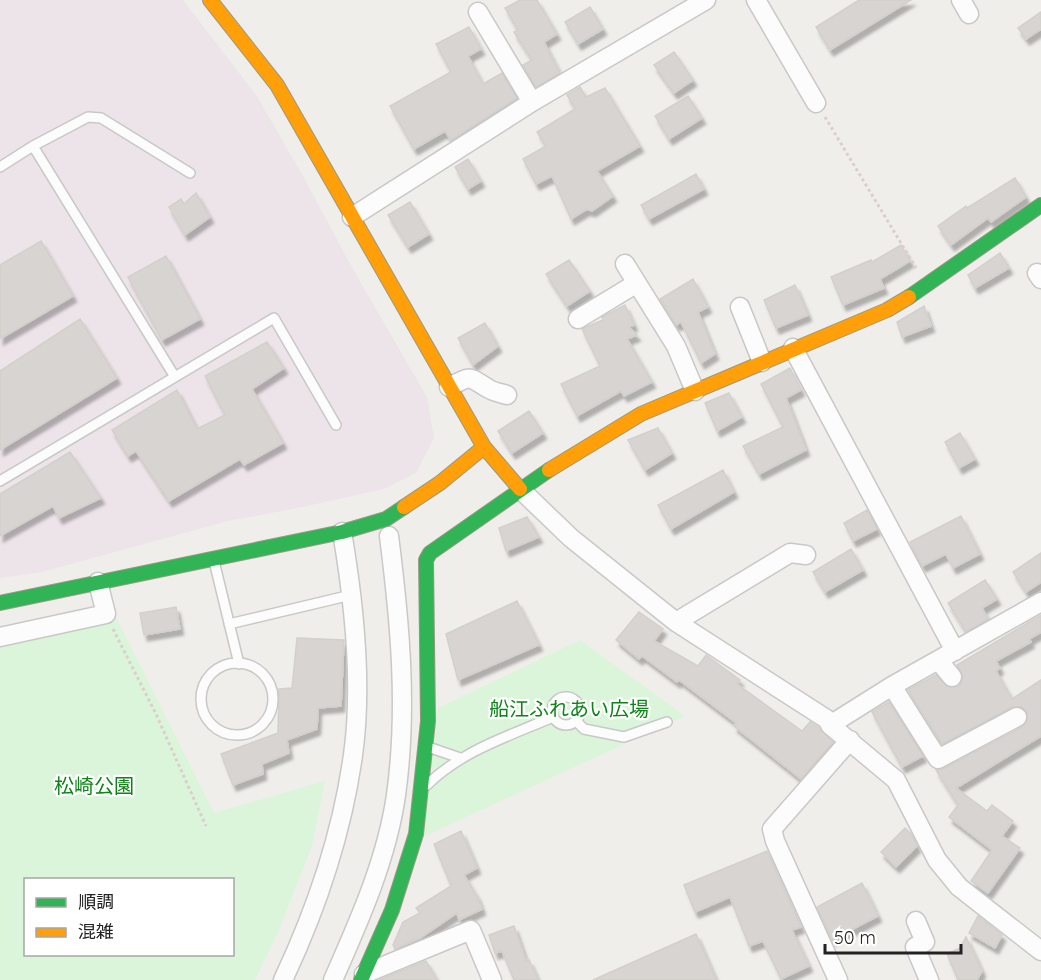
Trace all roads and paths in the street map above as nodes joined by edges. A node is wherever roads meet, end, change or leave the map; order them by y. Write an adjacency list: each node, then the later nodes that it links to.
1 (210, 0): 11 (street)
2 (706, 0): 5 (street)
3 (756, 0): 6 (street)
4 (478, 12): 5 (street)
5 (532, 102): 11 (street)
6 (816, 103): 14 (path)
7 (33, 146): 8 (lane); 9 (lane); 19 (lane)
8 (0, 167)
9 (190, 173)
10 (1041, 205): 14 (street)
11 (352, 217): 20 (street)
12 (625, 264): 13 (street)
13 (637, 283): 16 (street); 21 (street)
14 (927, 286): 17 (street)
15 (740, 308): 18 (street)
16 (578, 319)
17 (793, 348): 18 (street); 39 (street)
18 (762, 363): 21 (street)
19 (175, 377): 23 (lane); 25 (lane)
20 (449, 387): 22 (street); 24 (street)
21 (696, 391): 26 (street)
22 (507, 395)
23 (336, 426)
24 (484, 447): 26 (street); 27 (street)
25 (0, 481)
26 (520, 489): 36 (street); 50 (street)
27 (342, 532): 30 (street); 32 (street)
28 (389, 536): 58 (street)
29 (806, 555): 36 (street)
30 (213, 558): 31 (street); 37 (lane)
31 (98, 582): 34 (street); 35 (street)
32 (351, 595): 37 (lane); 57 (street)
33 (1041, 602): 39 (street)
34 (0, 603)
35 (106, 614): 38 (street); 53 (path)
36 (676, 622): 48 (street)
37 (229, 624): 41 (lane)
38 (0, 637)
39 (955, 651): 40 (street)
40 (938, 660): 42 (street); 43 (street)
41 (238, 664): 41 (lane)
42 (952, 677)
43 (892, 686): 45 (street); 48 (street)
44 (553, 717): 46 (lane); 46 (lane); 51 (lane)
45 (1017, 717)
46 (576, 721): 47 (lane)
47 (667, 722)
48 (830, 725): 49 (street)
49 (850, 740): 55 (street); 60 (street)
50 (426, 746): 51 (lane); 52 (street)
51 (460, 758): 52 (lane)
52 (422, 789): 56 (street)
53 (206, 826)
54 (916, 921): 61 (street)
55 (1041, 951)
56 (363, 977): 59 (street)
57 (283, 980)
58 (333, 980)
59 (492, 980)
60 (838, 980)
61 (929, 980)

